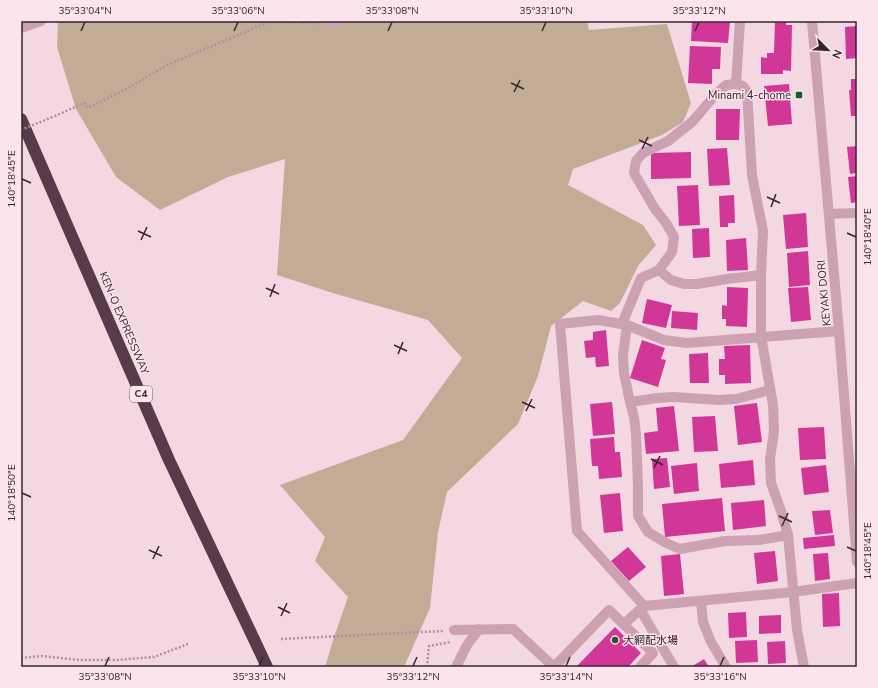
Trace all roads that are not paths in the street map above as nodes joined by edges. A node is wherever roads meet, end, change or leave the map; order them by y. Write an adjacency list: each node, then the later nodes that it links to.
1 (41, 21): 6 (street)
2 (341, 21): 5 (street)
3 (740, 21): 7 (street)
4 (812, 21): 10 (street, KEYAKI DORI)
5 (329, 24)
6 (21, 28)
7 (736, 84): 11 (street); 12 (street)
8 (21, 119): 27 (highway, KEN-O EXPRESSWAY / C4)
9 (857, 213): 10 (street)
10 (829, 214): 14 (street, KEYAKI DORI)
11 (658, 270): 12 (street); 13 (street)
12 (761, 276): 15 (street)
13 (624, 325): 15 (street); 17 (street); 23 (street)
14 (839, 331): 15 (street); 19 (street, KEYAKI DORI)
15 (761, 336): 16 (street)
16 (770, 390): 17 (street); 18 (street)
17 (630, 402): 18 (street)
18 (788, 535): 21 (street)
19 (857, 562)
20 (857, 583): 21 (street)
21 (793, 592): 22 (street); 33 (street)
22 (701, 601): 23 (street); 32 (street)
23 (644, 606): 24 (street); 31 (street)
24 (624, 624): 29 (street); 30 (street)
25 (454, 630): 26 (street)
26 (479, 630): 28 (street); 29 (street)
27 (267, 667)
28 (456, 667)
29 (554, 667)
30 (640, 667)
31 (674, 667)
32 (726, 667)
33 (804, 667)

